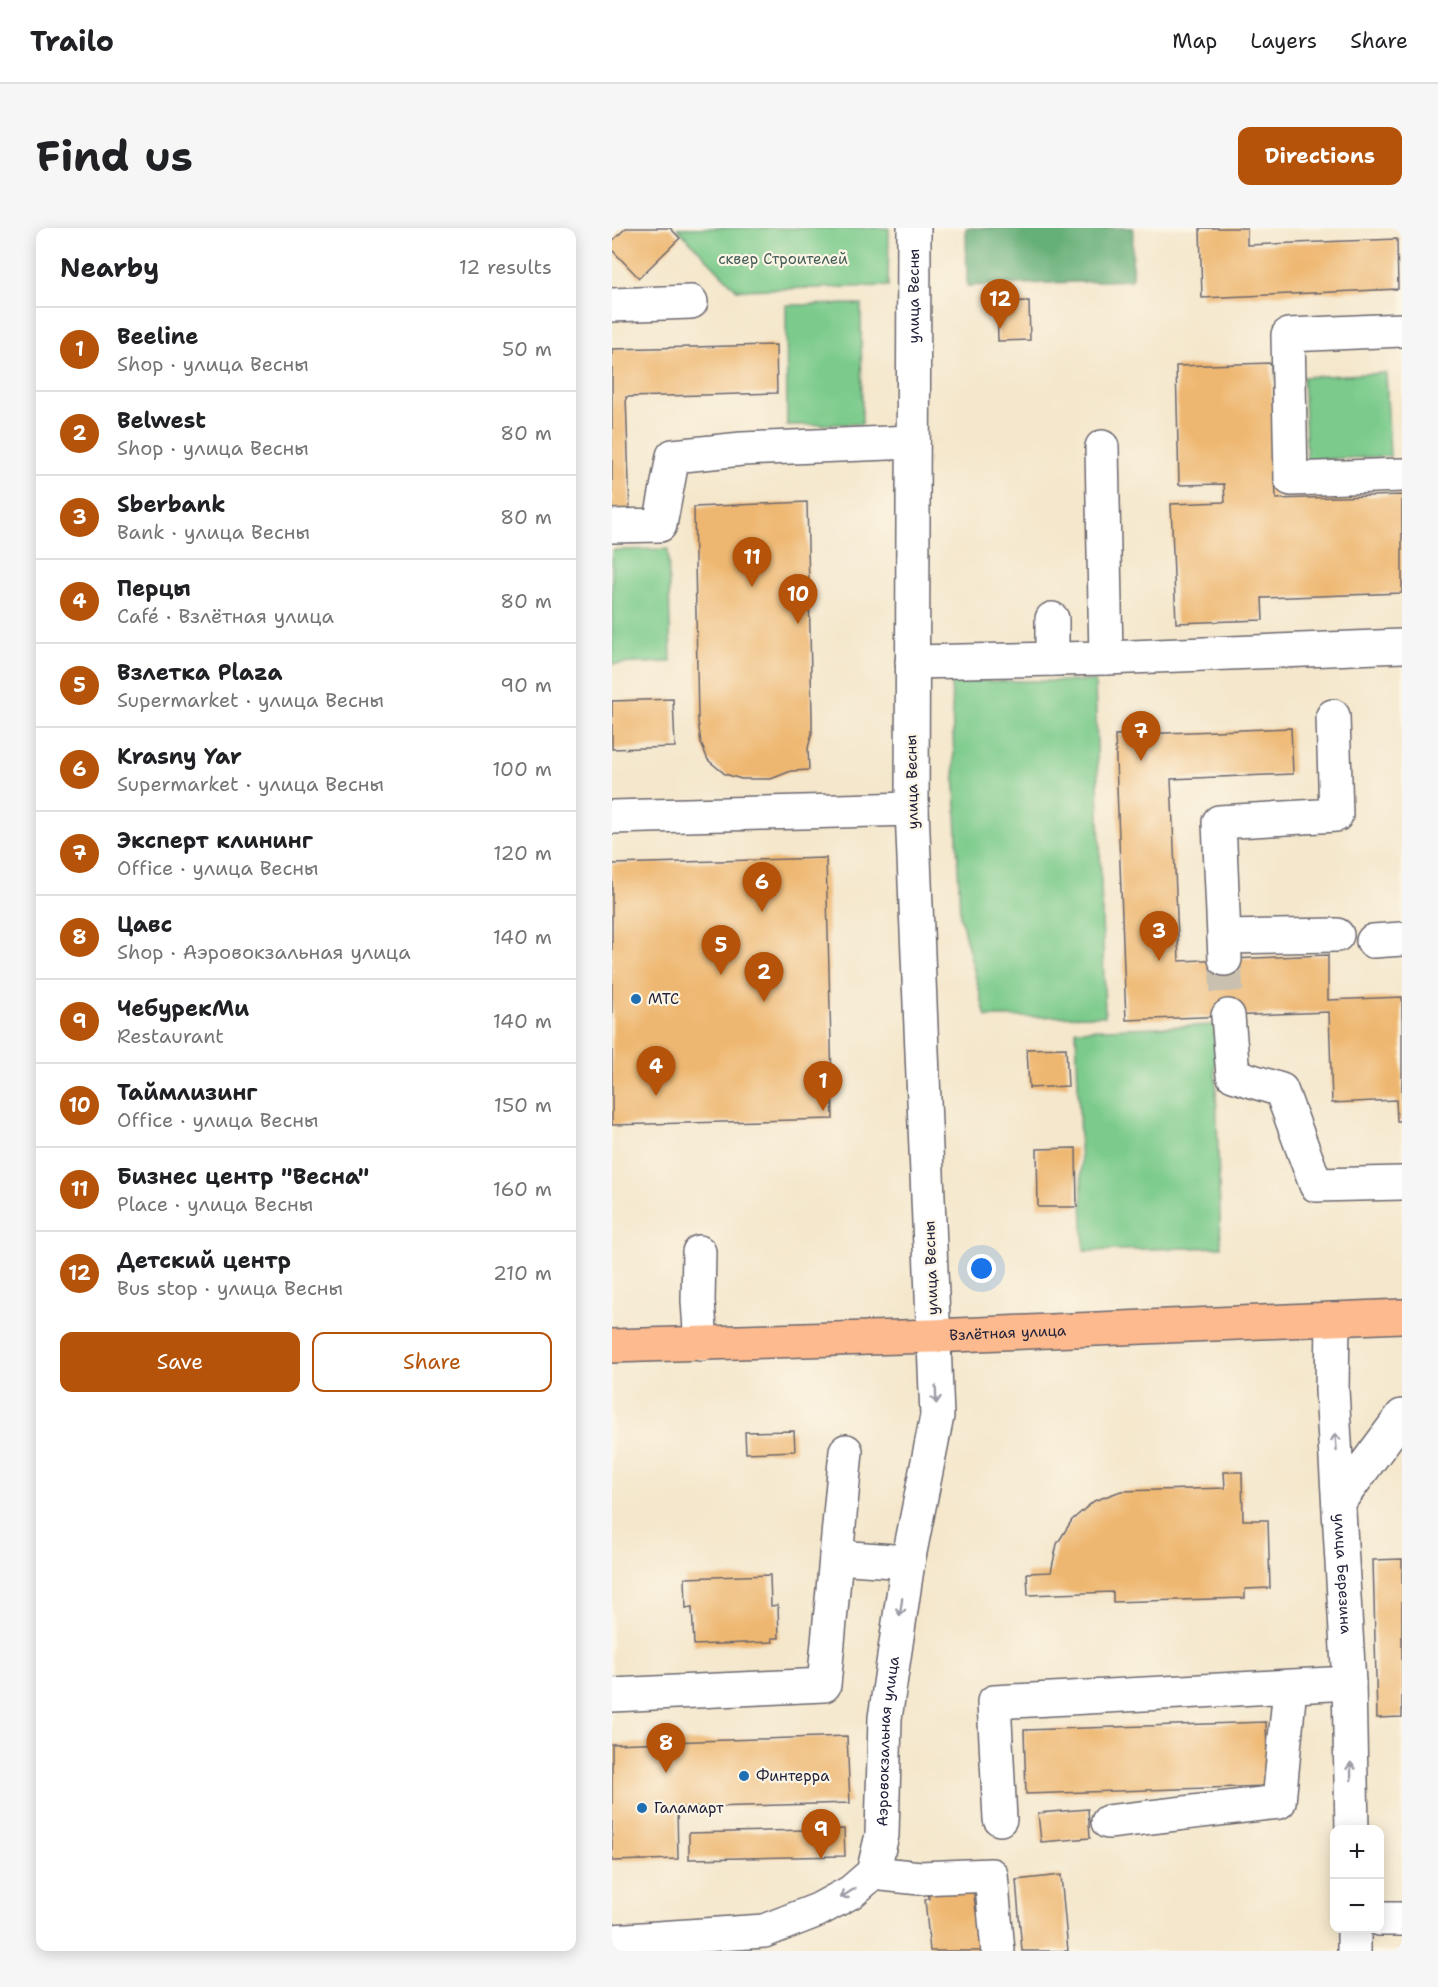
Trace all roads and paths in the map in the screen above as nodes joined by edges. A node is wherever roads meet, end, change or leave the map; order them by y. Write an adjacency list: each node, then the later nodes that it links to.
1 (914, 228): 5 (street, улица Весны)
2 (691, 302): 3 (street)
3 (612, 305)
4 (1402, 330): 7 (street)
5 (914, 442): 8 (street); 13 (street, улица Весны)
6 (1102, 447): 11 (street)
7 (1402, 475)
8 (612, 526)
9 (1052, 619): 12 (street)
10 (1402, 646): 11 (street)
11 (1106, 658): 12 (street)
12 (1052, 659): 13 (street)
13 (912, 662): 15 (street, улица Весны)
14 (1333, 716): 17 (street)
15 (912, 809): 16 (street); 23 (street, улица Весны)
16 (612, 817)
17 (1337, 935)
18 (1228, 1016): 19 (street)
19 (1402, 1183)
20 (699, 1252): 24 (street)
21 (1402, 1316): 22 (main road, Взлётная улица)
22 (1333, 1319): 23 (main road, Взлётная улица); 28 (street, улица Березина, one-way to 22)
23 (933, 1336): 24 (main road, Взлётная улица); 30 (street, Аэровокзальная улица, one-way to 30)
24 (701, 1344): 25 (main road, Взлётная улица)
25 (612, 1346)
26 (1402, 1416): 28 (street)
27 (846, 1452): 29 (street)
28 (1340, 1500): 31 (street, улица Березина)
29 (836, 1557): 30 (street); 33 (street)
30 (908, 1562): 37 (street, Аэровокзальная улица, one-way to 37)
31 (1349, 1683): 32 (street); 36 (street, улица Березина, one-way to 31)
32 (1290, 1687): 34 (street); 35 (street)
33 (612, 1695)
34 (1000, 1819)
35 (1108, 1822)
36 (1352, 1825)
37 (873, 1873): 41 (street, one-way to 41); 42 (street)
38 (1384, 1919): 39 (street)
39 (1402, 1919)
40 (1354, 1933): 43 (street)
41 (612, 1941)
42 (998, 1951)
43 (1354, 1951)

